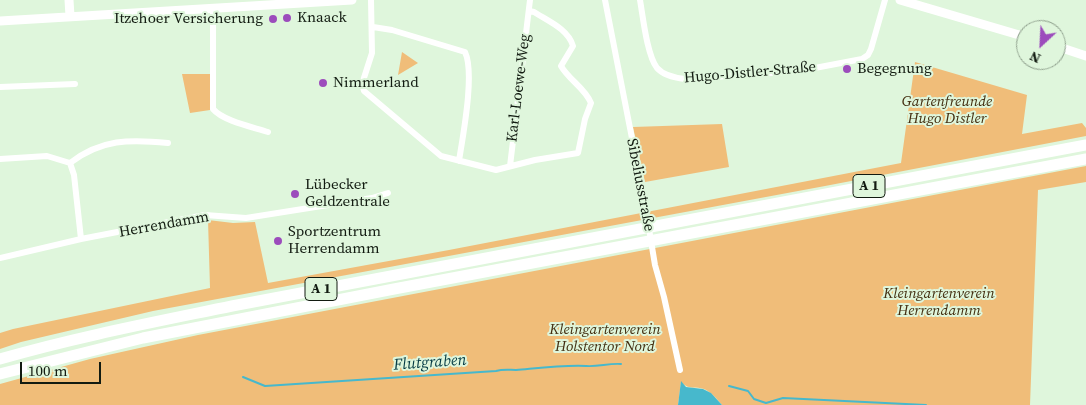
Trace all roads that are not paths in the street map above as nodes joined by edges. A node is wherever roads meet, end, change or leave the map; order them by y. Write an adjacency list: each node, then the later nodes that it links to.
1 (70, 0): 12 (main road)
2 (352, 0): 9 (main road)
3 (371, 0): 14 (street)
4 (530, 0): 11 (street, Karl-Loewe-Weg)
5 (605, 0): 33 (street, Sibeliusstraße)
6 (640, 0): 7 (street, Hugo-Distler-Straße)
7 (885, 0)
8 (900, 0): 15 (main road)
9 (325, 1): 10 (main road)
10 (214, 9): 12 (main road); 20 (street)
11 (529, 11): 27 (street, Karl-Loewe-Weg); 27 (street, Karl-Loewe-Weg)
12 (70, 16): 13 (main road)
13 (0, 22)
14 (373, 27): 25 (street, Karl-Loewe-Weg); 25 (street)
15 (1016, 34)
16 (1066, 49): 17 (main road)
17 (1086, 56)
18 (76, 84): 19 (street)
19 (0, 88)
20 (268, 132)
21 (168, 143): 26 (street)
22 (1086, 145): 31 (highway, A 1)
23 (0, 159): 26 (street)
24 (1086, 159): 32 (highway, A 1)
25 (459, 161): 27 (street, Karl-Loewe-Weg)
26 (70, 163): 29 (street)
27 (510, 166)
28 (388, 194): 29 (street, Herrendamm)
29 (81, 239): 30 (street, Herrendamm)
30 (0, 258)
31 (0, 359)
32 (52, 360): 34 (highway, A 1); 35 (highway)
33 (680, 370)
34 (0, 374)
35 (0, 378)

